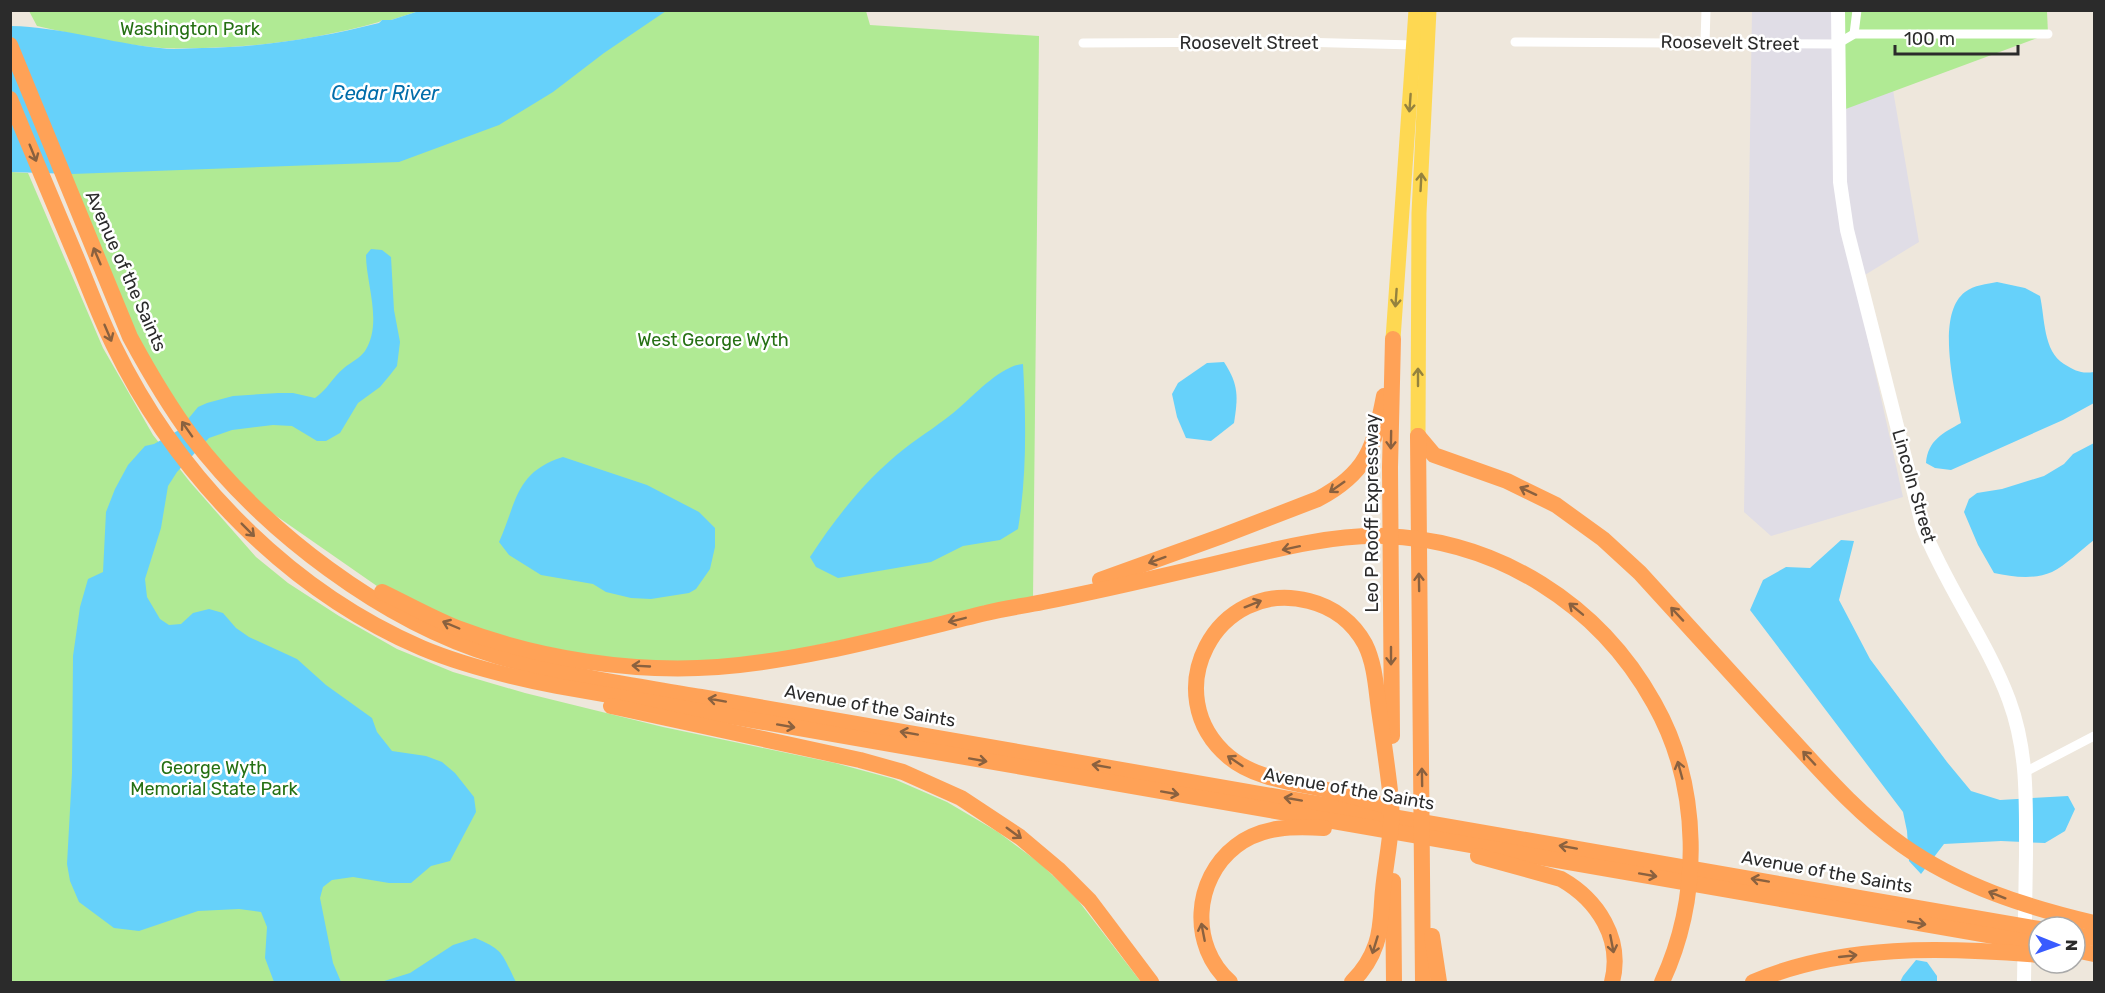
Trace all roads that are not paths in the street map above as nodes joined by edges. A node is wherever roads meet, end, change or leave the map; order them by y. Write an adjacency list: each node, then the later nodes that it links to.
1 (1416, 10): 13 (main road)
2 (1430, 10): 13 (main road)
3 (1706, 10): 9 (street)
4 (1838, 10): 11 (main road, Lincoln Street)
5 (1857, 10): 6 (street)
6 (1854, 34): 7 (street); 11 (street)
7 (2048, 34)
8 (1515, 42): 9 (street, Roosevelt Street)
9 (1705, 42): 11 (street, Roosevelt Street)
10 (1083, 43): 13 (street, Roosevelt Street)
11 (1837, 44): 21 (main road, Lincoln Street)
12 (10, 45): 17 (highway, Avenue of the Saints, one-way to 12)
13 (1421, 46): 15 (main road, Leo P Rooff Expressway, one-way to 15); 16 (main road, one-way to 13)
14 (10, 99): 19 (highway, Avenue of the Saints, one-way to 19)
15 (1394, 339): 18 (highway, one-way to 18); 22 (highway, Leo P Rooff Expressway, one-way to 22)
16 (1418, 436): 25 (highway, one-way to 16); 27 (highway, one-way to 16)
17 (312, 557): 18 (highway, one-way to 17); 23 (highway, Avenue of the Saints, one-way to 17)
18 (993, 611): 38 (highway, one-way to 18)
19 (422, 648): 23 (highway, Avenue of the Saints, one-way to 23); 31 (highway, one-way to 31)
20 (2094, 736): 21 (street)
21 (2026, 778): 40 (main road, Lincoln Street)
22 (1392, 803): 23 (highway, one-way to 22); 33 (highway, one-way to 33); 34 (highway, Leo P Rooff Expressway)
23 (1352, 815): 24 (highway, Avenue of the Saints); 24 (highway); 32 (highway, one-way to 23)
24 (1466, 842): 26 (highway, Avenue of the Saints); 37 (highway, one-way to 37)
25 (1423, 860): 35 (highway); 36 (highway)
26 (1818, 898): 28 (highway, Avenue of the Saints); 29 (highway, Avenue of the Saints, one-way to 29)
27 (2094, 923)
28 (2027, 927)
29 (2027, 942)
30 (2027, 954): 39 (highway, one-way to 30)
31 (1151, 982)
32 (1230, 982)
33 (1352, 982)
34 (1394, 982)
35 (1423, 982)
36 (1438, 982)
37 (1612, 982)
38 (1662, 982)
39 (1753, 982)
40 (2024, 982)

